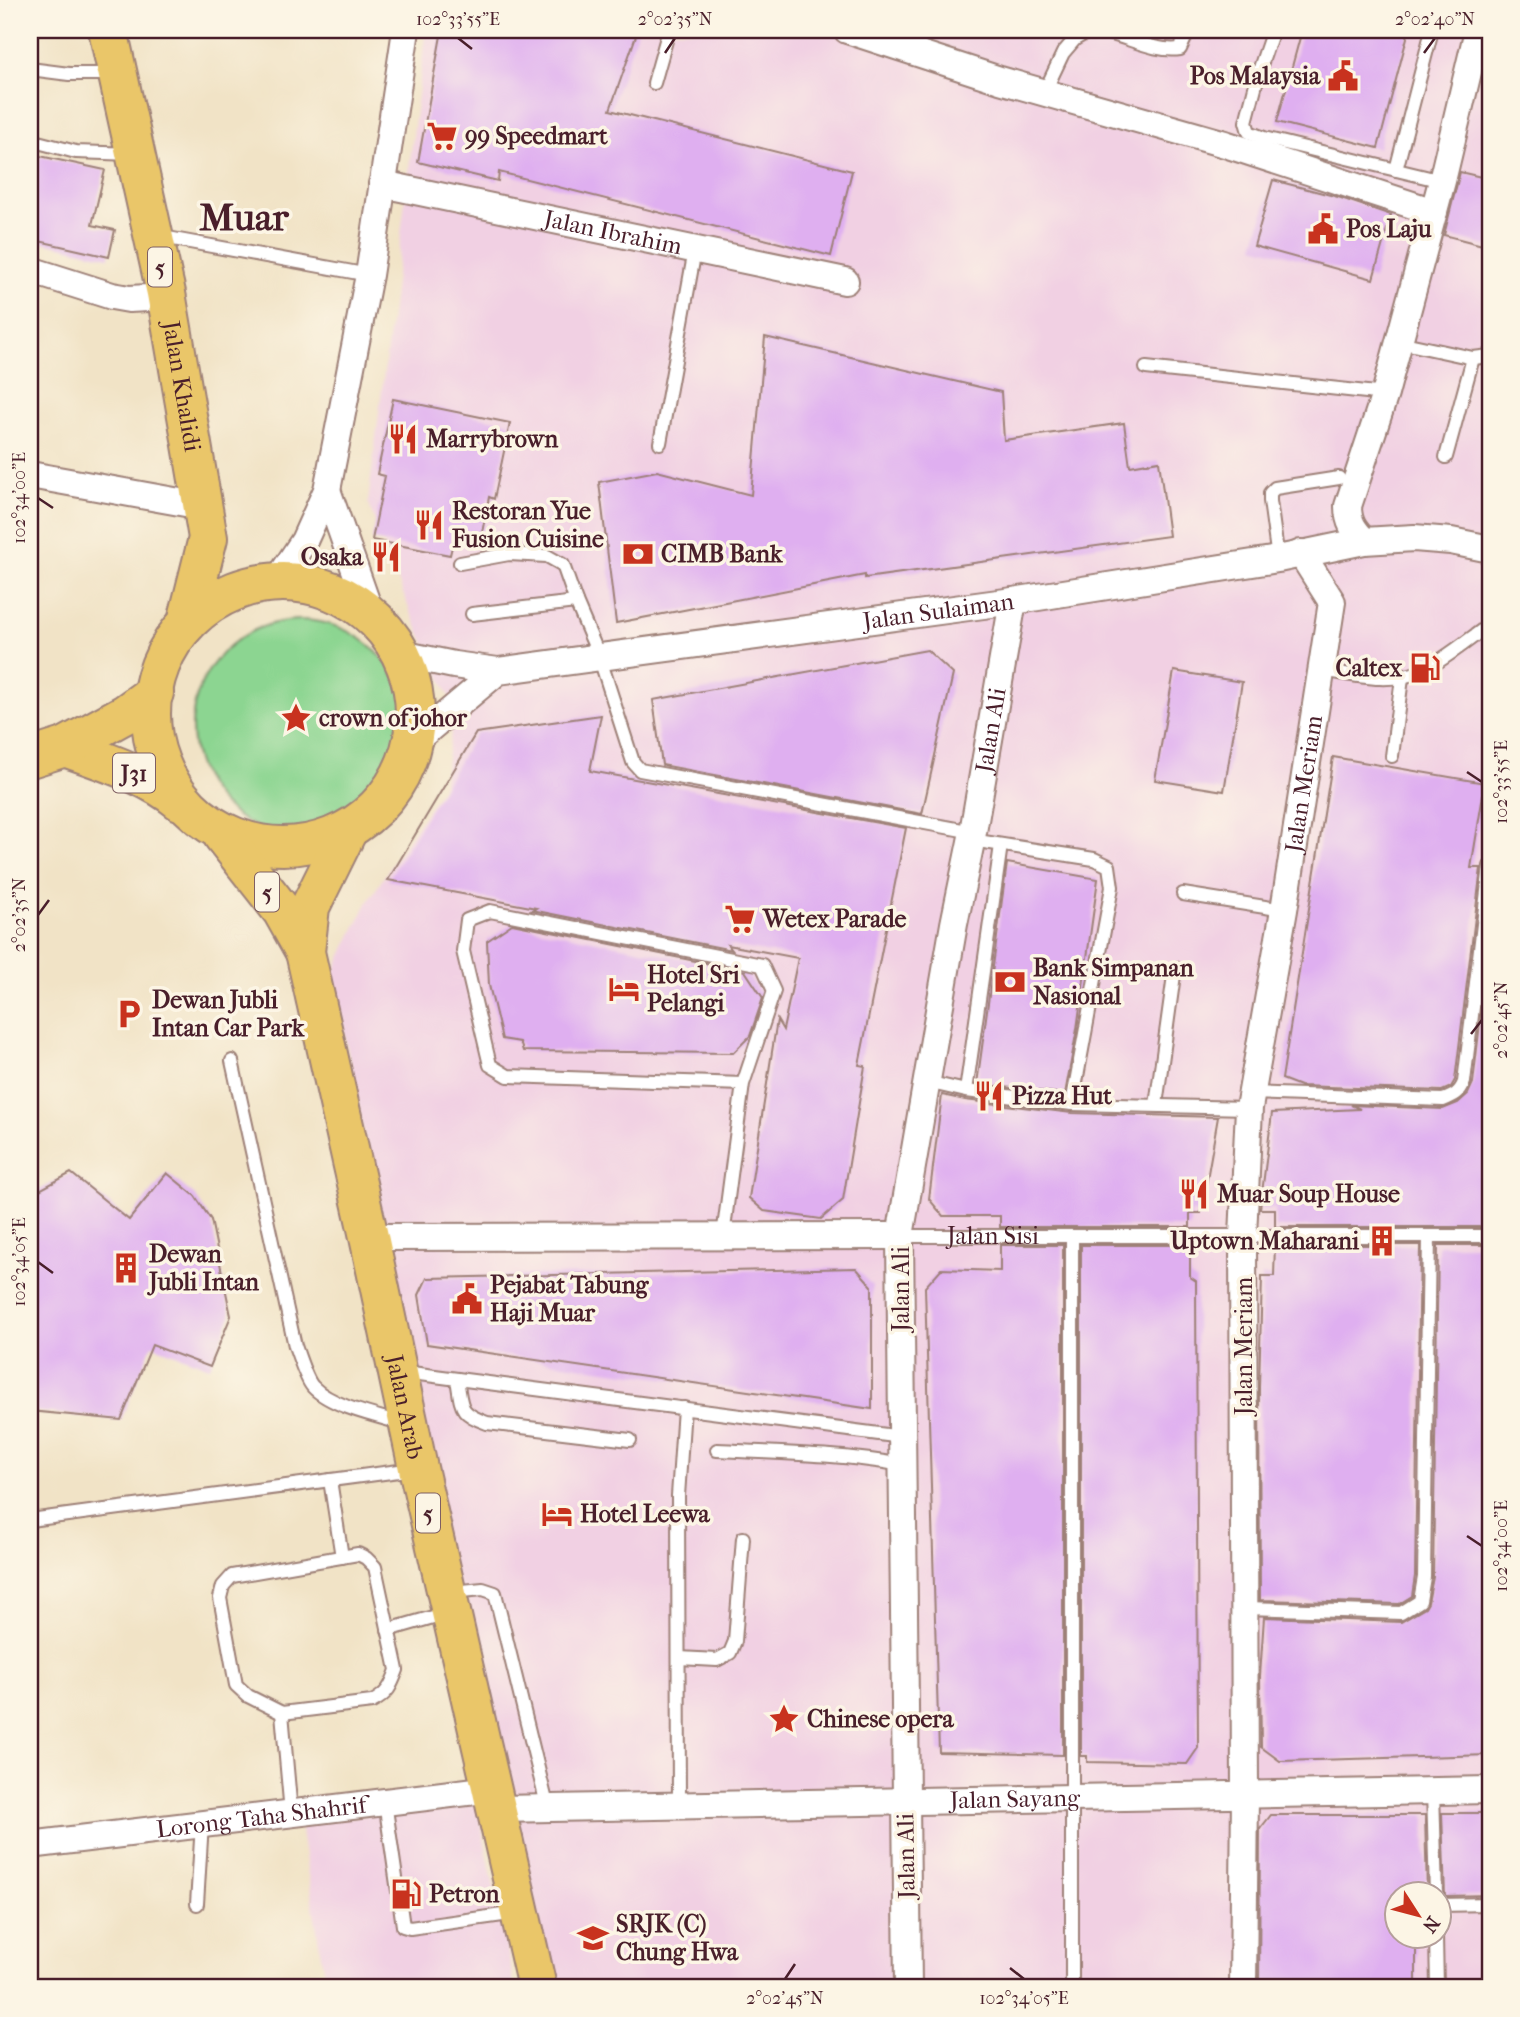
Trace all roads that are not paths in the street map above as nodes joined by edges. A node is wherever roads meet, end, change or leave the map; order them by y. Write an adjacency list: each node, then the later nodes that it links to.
1 (108, 30): 11 (main road, Jalan Khalidi / 5)
2 (405, 30): 18 (street)
3 (669, 30): 12 (lane)
4 (847, 30): 13 (street)
5 (1092, 30): 6 (lane); 13 (lane)
6 (1189, 30)
7 (1273, 30): 16 (lane)
8 (1432, 30): 16 (lane)
9 (1478, 30): 17 (street)
10 (30, 69): 11 (lane)
11 (118, 74): 15 (main road, Jalan Khalidi / 5)
12 (654, 83)
13 (1044, 93): 19 (street)
14 (30, 140): 15 (lane)
15 (135, 154): 20 (main road, Jalan Khalidi / 5)
16 (1396, 170): 17 (lane)
17 (1442, 181): 19 (street)
18 (382, 184): 21 (street, Jalan Ibrahim); 23 (street)
19 (1434, 212): 26 (street)
20 (153, 235): 23 (lane); 25 (main road, Jalan Khalidi / 5)
21 (695, 250): 24 (street, Jalan Ibrahim); 31 (lane)
22 (30, 270): 25 (street)
23 (369, 275): 35 (street)
24 (845, 281)
25 (166, 293): 36 (main road, Jalan Khalidi / 5)
26 (1399, 342): 28 (lane); 30 (street)
27 (1490, 356): 28 (lane)
28 (1473, 358): 32 (lane)
29 (1146, 368): 30 (lane)
30 (1385, 394): 37 (street)
31 (660, 443)
32 (1446, 457)
33 (30, 475): 36 (street)
34 (1339, 478): 39 (lane)
35 (327, 490): 41 (street); 45 (street)
36 (205, 522): 41 (main road); 46 (main road, 5)
37 (1364, 541): 38 (street, Jalan Sulaiman); 39 (street, Jalan Sulaiman)
38 (1490, 550)
39 (1290, 556): 42 (street, Jalan Sulaiman); 50 (street, Jalan Meriam)
40 (460, 563): 43 (lane)
41 (270, 581): 45 (main road); 46 (main road)
42 (1013, 601): 49 (street, Jalan Sulaiman); 60 (street, Jalan Ali)
43 (576, 602): 44 (lane); 49 (lane)
44 (472, 614)
45 (371, 615): 48 (main road)
46 (188, 618): 53 (main road, 5)
47 (1490, 619): 52 (lane)
48 (401, 654): 51 (street, Jalan Sulaiman); 54 (main road)
49 (599, 656): 51 (street, Jalan Sulaiman); 60 (lane)
50 (1322, 670): 52 (lane); 64 (street, Jalan Meriam)
51 (498, 671): 54 (street)
52 (1402, 678): 56 (lane)
53 (154, 693): 55 (main road, J31); 58 (main road, 5)
54 (411, 744): 59 (main road)
55 (65, 747): 57 (main road, J31); 58 (main road, J31)
56 (1392, 756)
57 (30, 758)
58 (209, 824): 59 (main road); 65 (main road, 5)
59 (348, 830): 65 (main road, Jalan Arab / 5)
60 (972, 836): 61 (lane); 68 (street, Jalan Ali)
61 (1001, 845): 70 (lane); 72 (lane)
62 (1490, 866): 71 (lane)
63 (1183, 894): 64 (lane)
64 (1284, 911): 71 (street, Jalan Meriam)
65 (305, 952): 80 (main road, Jalan Arab / 5)
66 (1175, 968): 73 (lane)
67 (232, 1061): 84 (lane)
68 (927, 1082): 70 (lane); 75 (street, Jalan Ali)
69 (743, 1084): 69 (lane); 74 (lane)
70 (966, 1091): 72 (lane)
71 (1250, 1100): 73 (lane); 77 (street, Jalan Meriam)
72 (1072, 1104): 73 (lane)
73 (1156, 1105)
74 (723, 1236): 75 (street, Jalan Sisi); 80 (street, Jalan Sisi)
75 (900, 1236): 76 (lane, Jalan Sisi); 85 (street, Jalan Ali)
76 (1072, 1236): 77 (lane, Jalan Sisi); 102 (lane)
77 (1243, 1236): 78 (lane, Jalan Sisi); 95 (street, Jalan Meriam)
78 (1429, 1236): 79 (lane, Jalan Sisi); 95 (lane)
79 (1490, 1236)
80 (369, 1237): 81 (main road, Jalan Arab / 5)
81 (396, 1371): 82 (lane); 84 (main road, Jalan Arab / 5)
82 (457, 1379): 83 (lane); 86 (lane)
83 (684, 1408): 85 (lane); 97 (lane)
84 (408, 1425): 89 (main road, Jalan Arab / 5)
85 (902, 1437): 88 (street, Jalan Ali)
86 (630, 1440)
87 (717, 1450): 88 (lane)
88 (902, 1465): 105 (street, Jalan Ali)
89 (418, 1468): 90 (lane); 94 (main road, Jalan Arab / 5)
90 (330, 1480): 91 (lane); 93 (lane)
91 (30, 1520)
92 (743, 1538): 97 (lane)
93 (342, 1557): 96 (lane); 98 (lane)
94 (449, 1603): 96 (lane); 103 (main road, Jalan Arab / 5); 107 (lane)
95 (1245, 1608): 101 (street, Jalan Meriam)
96 (388, 1630): 98 (lane)
97 (679, 1658): 106 (lane)
98 (282, 1713): 108 (lane)
99 (1490, 1790): 100 (street, Jalan Sayang)
100 (1433, 1791): 101 (street, Jalan Sayang); 111 (lane)
101 (1245, 1795): 102 (street, Jalan Sayang); 120 (street, Jalan Meriam)
102 (1072, 1798): 105 (street, Jalan Sayang); 119 (lane)
103 (495, 1799): 104 (street, Lorong Taha Shahrif); 107 (street, Jalan Sayang); 115 (main road, Jalan Arab / 5)
104 (385, 1802): 108 (street, Lorong Taha Shahrif); 115 (lane)
105 (905, 1802): 106 (street, Jalan Sayang); 118 (street, Jalan Ali)
106 (679, 1806): 107 (street, Jalan Sayang)
107 (548, 1809)
108 (291, 1813): 109 (street, Lorong Taha Shahrif)
109 (202, 1823): 110 (street, Lorong Taha Shahrif); 112 (lane)
110 (30, 1845)
111 (1436, 1881)
112 (197, 1904)
113 (1490, 1904): 114 (lane)
114 (1454, 1905)
115 (521, 1912): 117 (main road, Jalan Arab / 5)
116 (1436, 1951): 121 (lane)
117 (537, 1987)
118 (908, 1987)
119 (1072, 1987)
120 (1243, 1987)
121 (1437, 1987)

